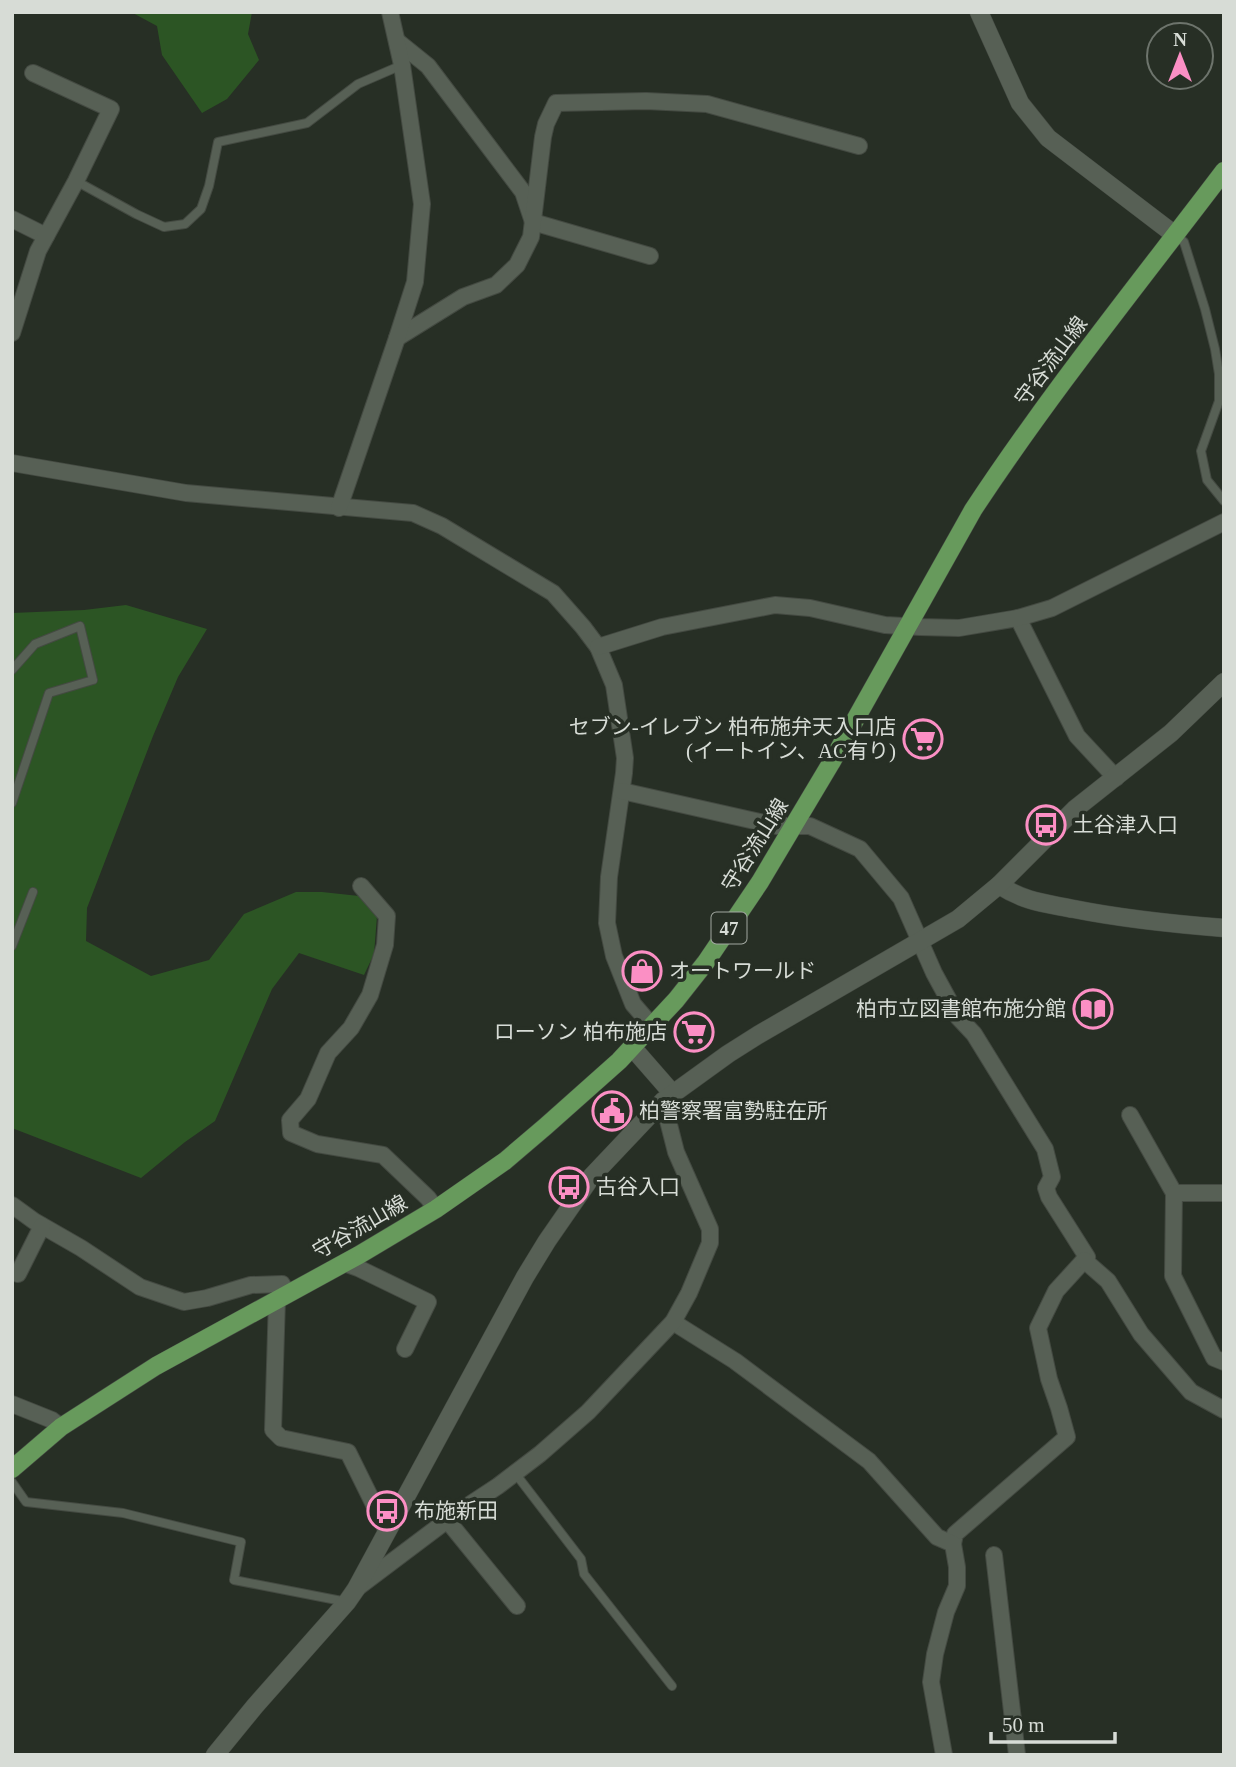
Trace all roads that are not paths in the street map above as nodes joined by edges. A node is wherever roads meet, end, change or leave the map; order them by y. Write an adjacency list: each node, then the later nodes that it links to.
1 (390, 12): 3 (street)
2 (979, 12): 11 (street)
3 (397, 41): 4 (street); 10 (street)
4 (402, 65): 8 (lane); 15 (street)
5 (33, 73): 8 (street)
6 (859, 146): 10 (street)
7 (1224, 171): 11 (main road, 守谷流山線 / 47)
8 (76, 181): 12 (street)
9 (12, 219): 12 (street)
10 (533, 222): 13 (street); 15 (street)
11 (1175, 235): 17 (lane); 21 (main road, 守谷流山線 / 47)
12 (46, 236): 14 (street)
13 (650, 256)
14 (12, 333)
15 (397, 338): 18 (street)
16 (12, 463): 18 (street)
17 (1224, 500)
18 (339, 508): 22 (street)
19 (1224, 522): 20 (street)
20 (1018, 618): 21 (street); 25 (street)
21 (906, 626): 22 (street); 28 (main road, 守谷流山線 / 47)
22 (598, 647): 26 (street)
23 (12, 670): 27 (lane)
24 (1224, 682): 25 (street)
25 (1116, 778): 29 (street)
26 (622, 790): 28 (street); 35 (street)
27 (12, 803)
28 (794, 826): 33 (street); 35 (main road, 守谷流山線 / 47)
29 (999, 885): 32 (street); 33 (street)
30 (361, 886): 42 (street)
31 (33, 892): 34 (lane)
32 (1224, 928)
33 (920, 942): 37 (street); 44 (street)
34 (12, 946)
35 (652, 1026): 36 (main road, 守谷流山線 / 47)
36 (632, 1047): 37 (street); 42 (main road, 守谷流山線 / 47)
37 (668, 1098): 48 (street); 58 (street)
38 (1130, 1115): 39 (street)
39 (1174, 1193): 40 (street); 50 (street)
40 (1224, 1193)
41 (12, 1205): 43 (street)
42 (436, 1209): 45 (main road, 守谷流山線 / 47)
43 (42, 1226): 46 (street); 47 (street)
44 (1084, 1260): 52 (street); 59 (street)
45 (344, 1263): 47 (main road, 守谷流山線 / 47); 49 (street)
46 (18, 1274)
47 (282, 1296): 53 (main road, 守谷流山線 / 47); 58 (street)
48 (673, 1322): 55 (street); 59 (street)
49 (405, 1349)
50 (1224, 1362)
51 (12, 1404): 53 (street)
52 (1224, 1410)
53 (61, 1427): 54 (main road, 守谷流山線 / 47)
54 (12, 1469)
55 (515, 1473): 57 (street); 63 (lane)
56 (12, 1482): 61 (lane)
57 (447, 1520): 61 (street); 62 (street)
58 (387, 1531): 61 (street)
59 (953, 1544): 65 (street)
60 (994, 1555): 66 (street)
61 (351, 1596): 64 (street)
62 (517, 1606)
63 (672, 1686)
64 (215, 1755)
65 (944, 1755)
66 (1017, 1755)

